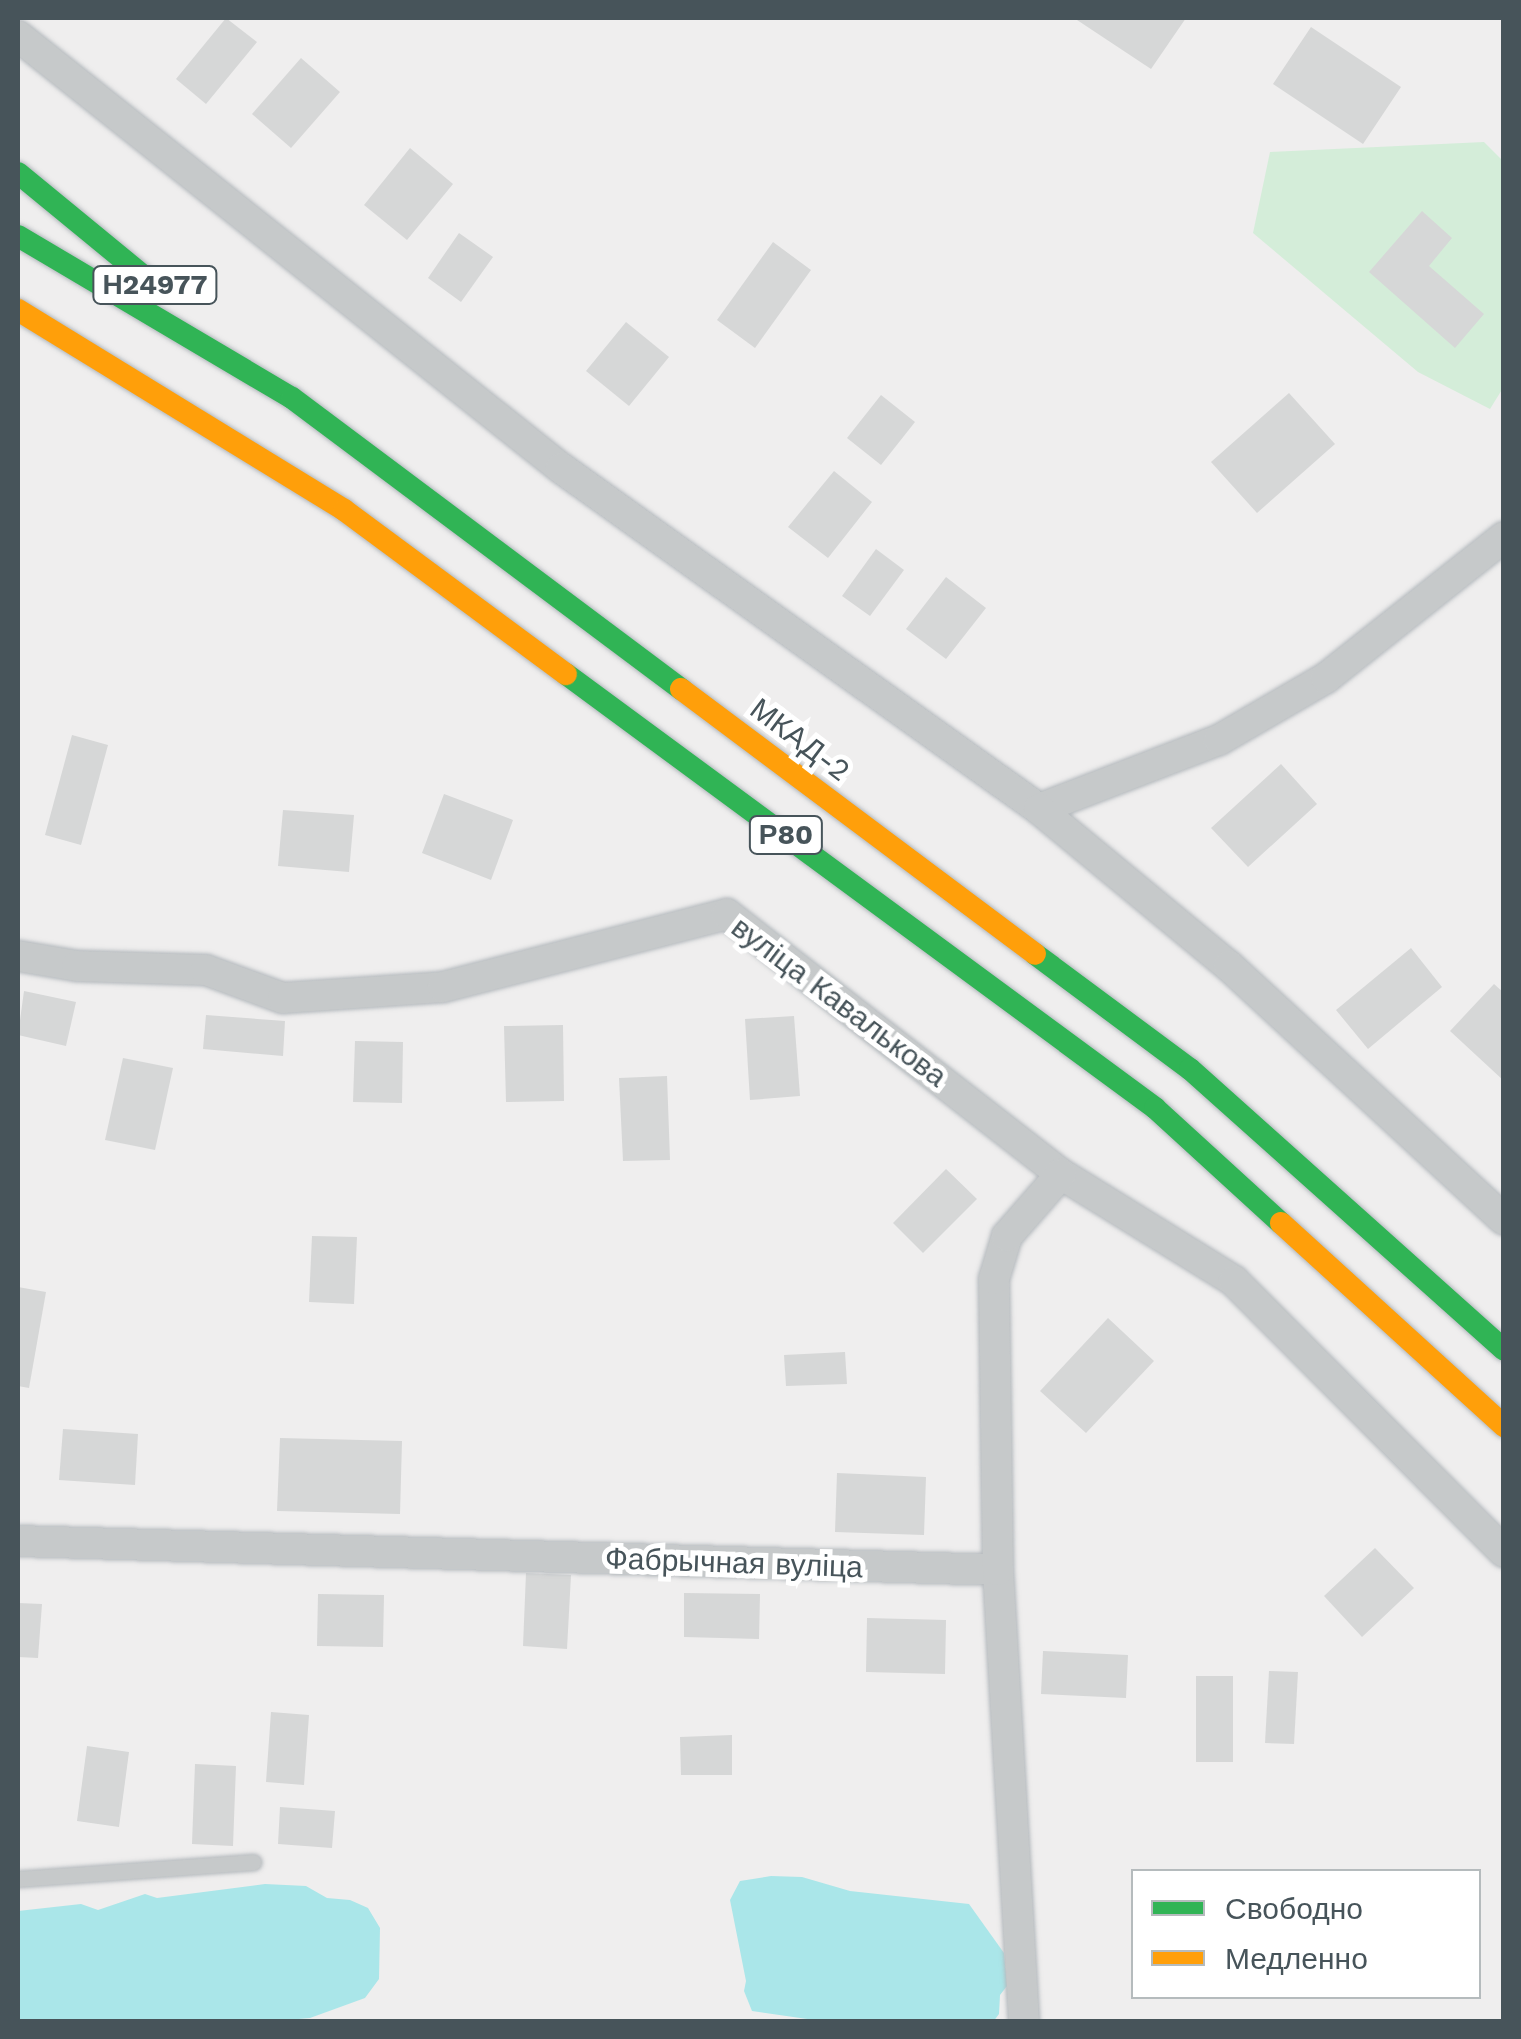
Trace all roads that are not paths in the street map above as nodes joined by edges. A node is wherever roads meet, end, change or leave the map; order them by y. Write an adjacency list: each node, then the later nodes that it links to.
1 (18, 36): 7 (street)
2 (18, 173): 5 (highway, Н24977)
3 (18, 236): 5 (highway, МКАД-2 / Р80)
4 (18, 310): 12 (highway, Р80)
5 (292, 398): 11 (highway, МКАД-2 / Р80)
6 (1504, 538): 7 (street)
7 (1040, 809): 10 (street)
8 (18, 956): 9 (street, вуліца Кавалькова)
9 (1061, 1174): 14 (street, вуліца Кавалькова); 15 (street)
10 (1504, 1220)
11 (1504, 1350)
12 (1504, 1426)
13 (18, 1541): 15 (street, Фабрычная вуліца)
14 (1504, 1552)
15 (998, 1570): 18 (street)
16 (253, 1862): 17 (lane)
17 (18, 1879)
18 (1024, 2022)

